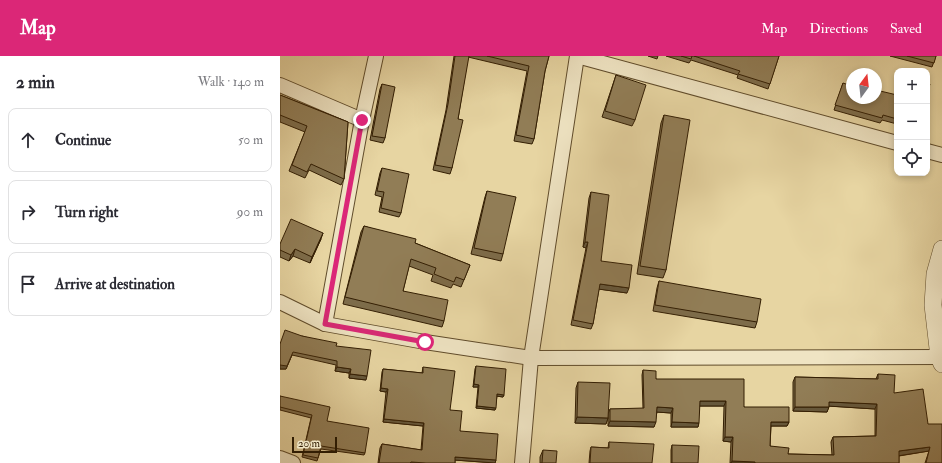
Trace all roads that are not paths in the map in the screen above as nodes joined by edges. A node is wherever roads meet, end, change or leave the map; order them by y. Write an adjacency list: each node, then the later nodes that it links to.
1 (376, 56): 4 (street)
2 (577, 56): 5 (street); 11 (street)
3 (280, 85): 4 (street)
4 (362, 120): 10 (street)
5 (894, 142)
6 (930, 152): 7 (street)
7 (942, 155)
8 (942, 248): 12 (street)
9 (280, 302): 10 (street)
10 (325, 324): 11 (street)
11 (531, 358): 12 (street); 15 (street)
12 (941, 360)
13 (280, 458): 14 (street)
14 (293, 463)
15 (522, 463)

